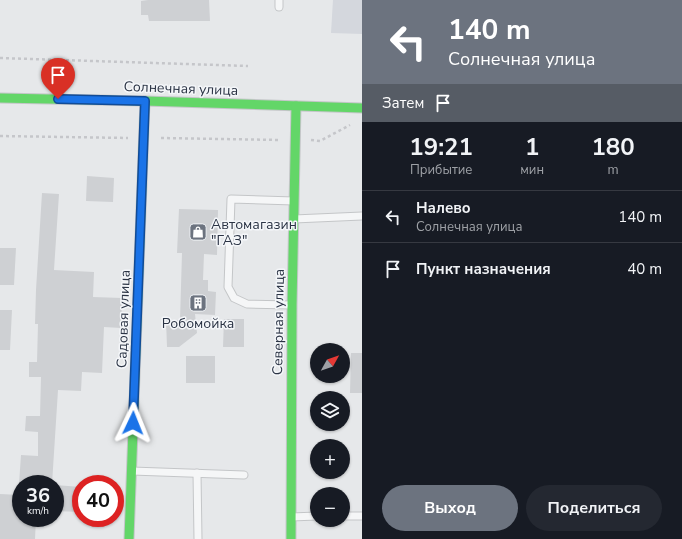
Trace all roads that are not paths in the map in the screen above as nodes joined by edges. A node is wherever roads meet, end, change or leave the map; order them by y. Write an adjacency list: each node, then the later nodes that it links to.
1 (0, 98): 2 (street, Солнечная улица)
2 (145, 101): 3 (street, Солнечная улица); 9 (street, Садовая улица)
3 (296, 106): 4 (street, Солнечная улица); 5 (street, Северная улица)
4 (362, 108)
5 (294, 201): 7 (street, Северная улица); 8 (lane)
6 (362, 216): 7 (lane)
7 (294, 219): 8 (street, Северная улица)
8 (292, 305): 15 (street, Северная улица)
9 (132, 470): 10 (lane); 16 (street, Садовая улица)
10 (197, 473): 11 (lane); 17 (lane)
11 (244, 475)
12 (310, 516): 15 (lane)
13 (350, 516): 14 (lane)
14 (362, 516)
15 (291, 517): 18 (street, Северная улица)
16 (129, 539)
17 (198, 539)
18 (291, 539)

